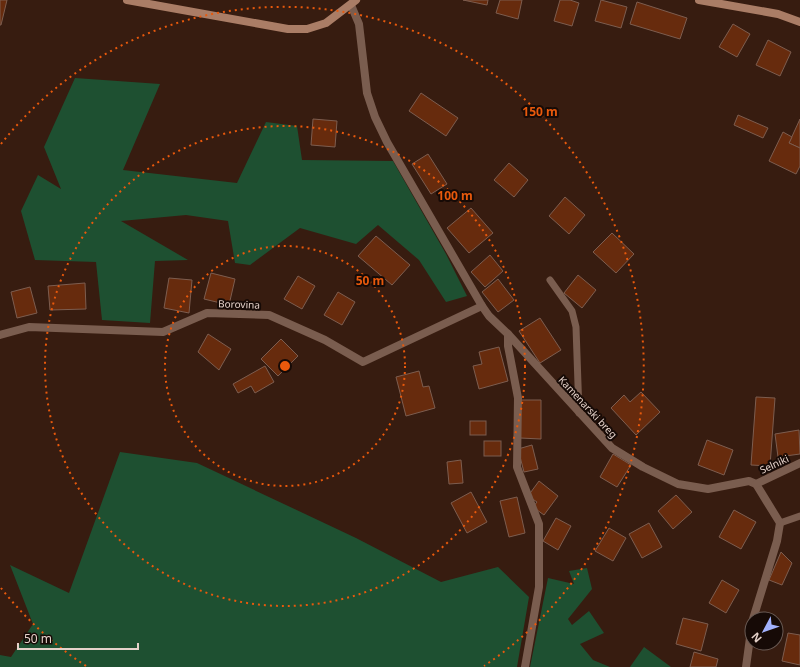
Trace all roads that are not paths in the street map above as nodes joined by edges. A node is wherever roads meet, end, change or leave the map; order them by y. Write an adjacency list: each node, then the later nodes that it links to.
1 (127, 0): 3 (main road)
2 (699, 0): 4 (main road)
3 (354, 2): 6 (street, Kamenarski breg)
4 (800, 22)
5 (550, 280): 9 (lane)
6 (482, 306): 7 (street, Kamenarski breg); 8 (street, Borovina)
7 (508, 334): 9 (street, Kamenarski breg); 16 (street)
8 (0, 335)
9 (579, 414): 11 (street, Kamenarski breg)
10 (800, 463): 11 (street, Selniki)
11 (756, 484): 13 (street)
12 (800, 516): 13 (lane)
13 (780, 523): 14 (street)
14 (755, 611)
15 (748, 651): 17 (street)
16 (525, 667)
17 (746, 667)

